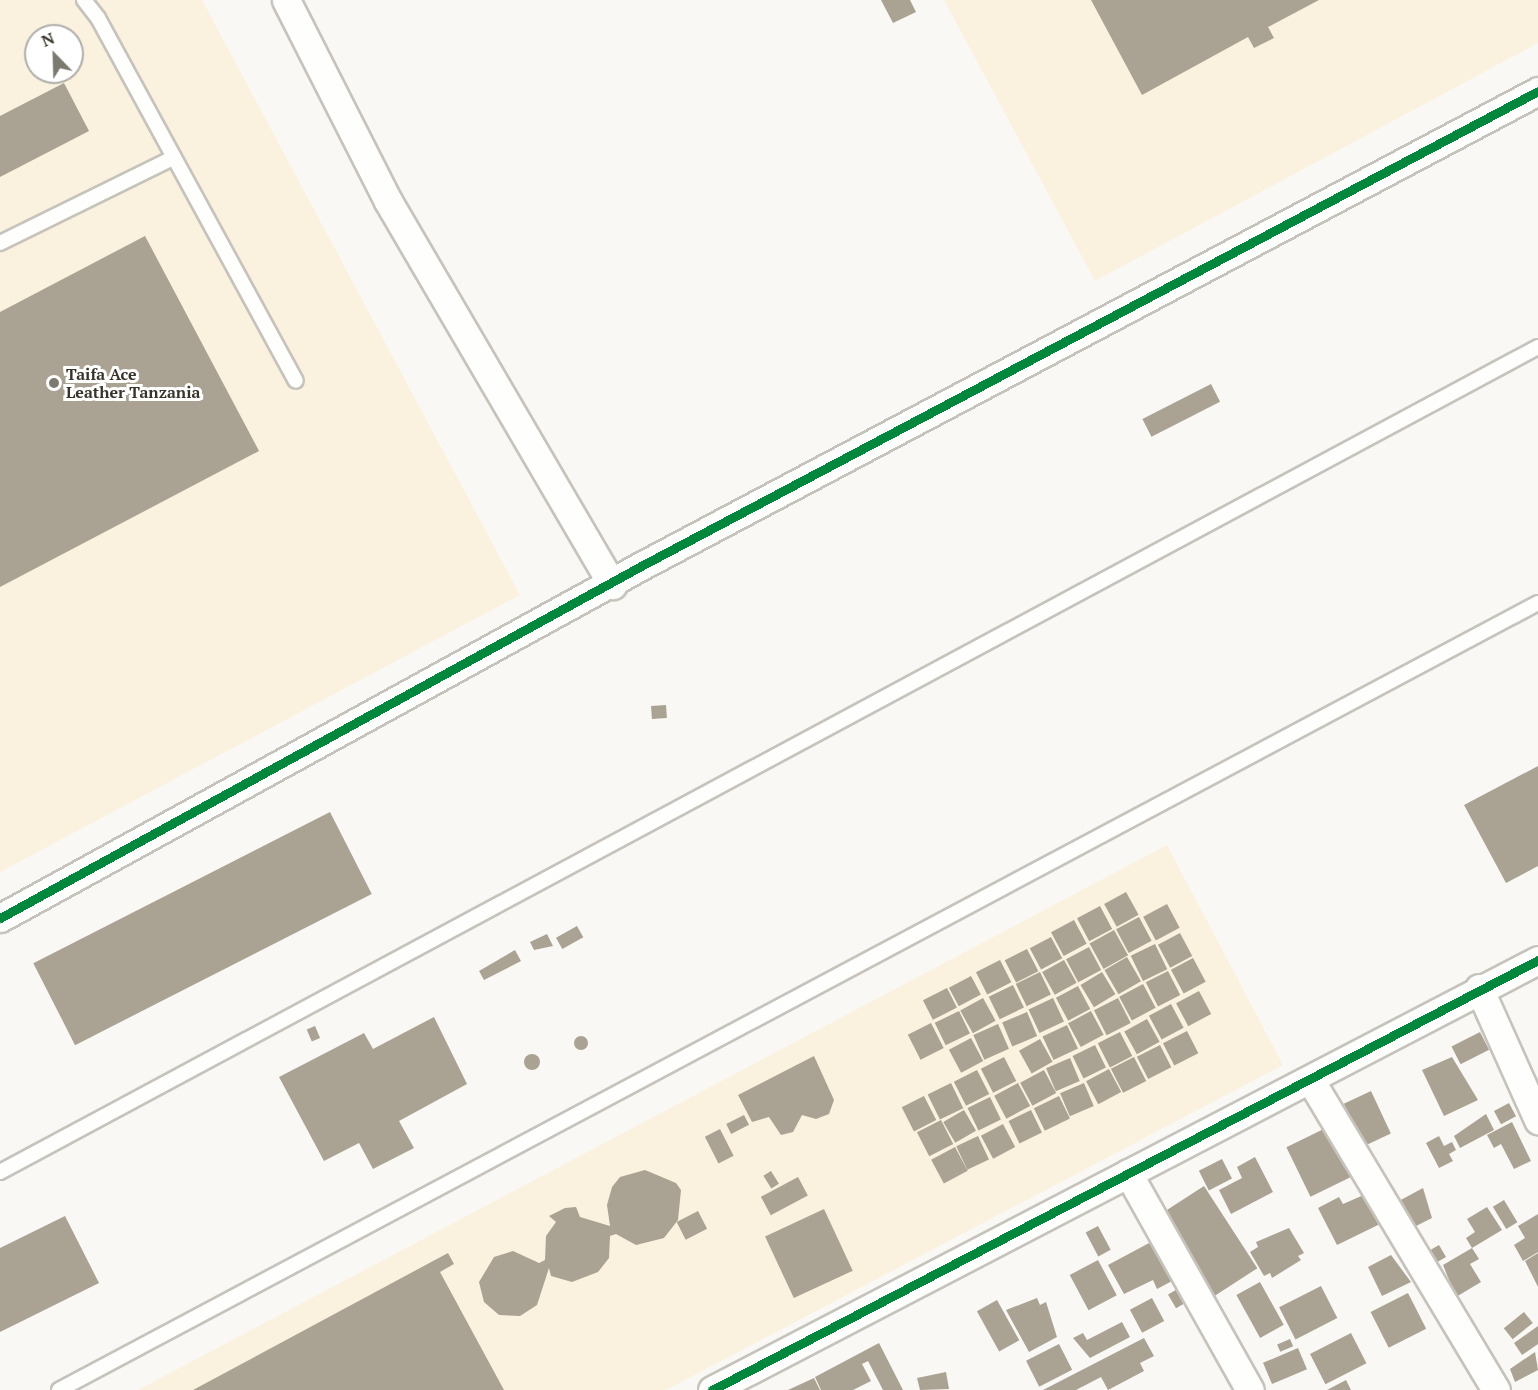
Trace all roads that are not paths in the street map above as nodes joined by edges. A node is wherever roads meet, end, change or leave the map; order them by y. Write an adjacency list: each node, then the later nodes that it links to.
1 (84, 0): 4 (lane)
2 (286, 0): 8 (street)
3 (1538, 91): 8 (street)
4 (173, 158): 5 (lane); 7 (lane)
5 (0, 243)
6 (1538, 347): 15 (lane)
7 (296, 381)
8 (612, 585): 10 (street)
9 (1538, 603): 17 (lane)
10 (0, 918)
11 (1538, 960): 12 (street)
12 (1479, 988): 13 (street); 14 (street)
13 (1311, 1081): 16 (street); 20 (street)
14 (1538, 1120)
15 (0, 1172)
16 (1128, 1173): 18 (street); 19 (street)
17 (59, 1390)
18 (712, 1390)
19 (1250, 1390)
20 (1496, 1390)

